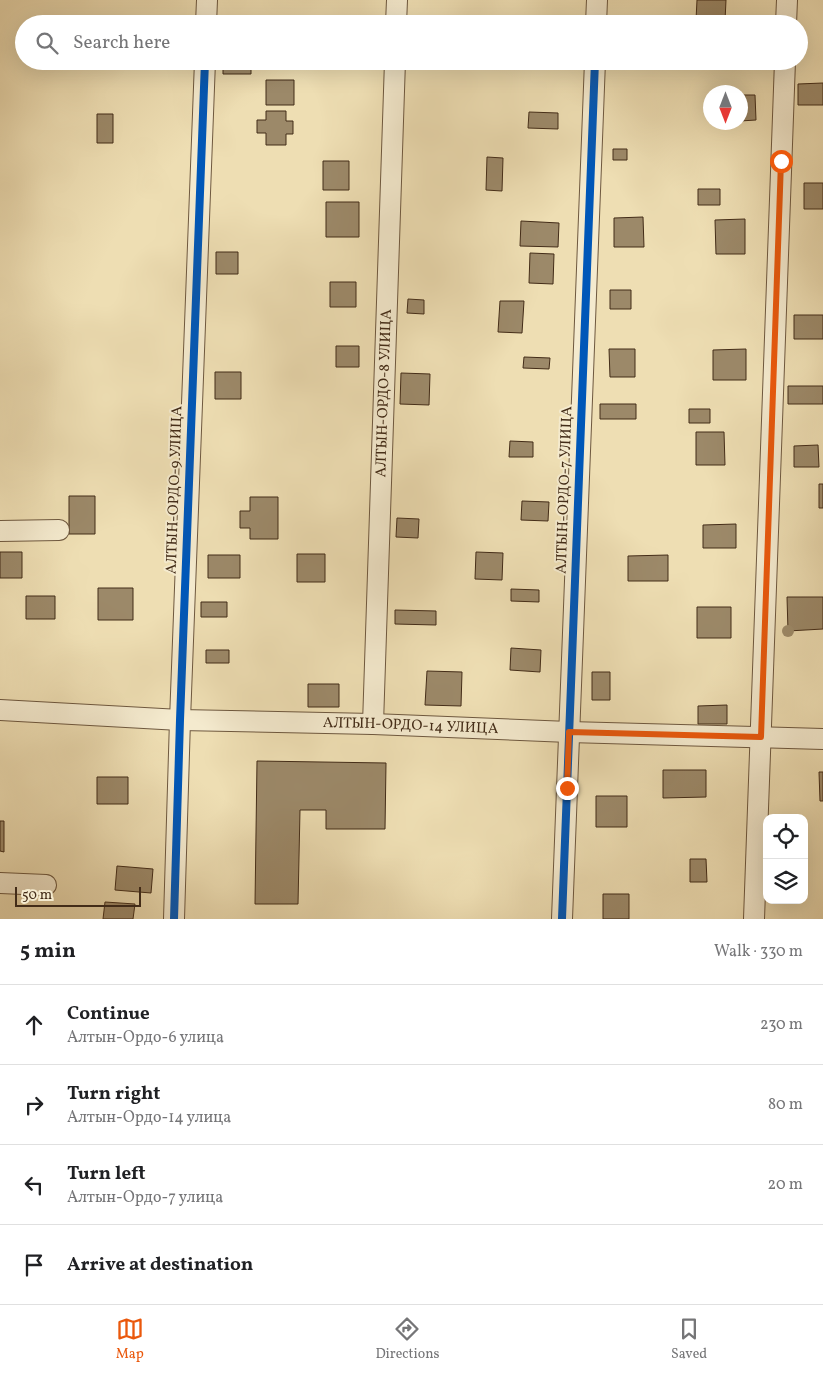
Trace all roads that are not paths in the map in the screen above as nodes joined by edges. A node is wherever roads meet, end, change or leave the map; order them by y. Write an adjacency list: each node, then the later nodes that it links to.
1 (207, 0): 5 (street)
2 (397, 0): 6 (street)
3 (597, 0): 7 (street)
4 (787, 0): 8 (street)
5 (206, 15)
6 (396, 15)
7 (596, 15)
8 (786, 15)
9 (205, 70): 16 (street, АЛТЫН-ОРДО-9 УЛИЦА)
10 (395, 70): 17 (street, АЛТЫН-ОРДО-8 УЛИЦА)
11 (595, 70): 18 (street, АЛТЫН-ОРДО-7 УЛИЦА)
12 (784, 70): 19 (street)
13 (59, 530): 14 (street)
14 (0, 531)
15 (0, 710): 16 (street, АЛТЫН-ОРДО-14 УЛИЦА)
16 (180, 720): 17 (street, АЛТЫН-ОРДО-14 УЛИЦА); 23 (street, АЛТЫН-ОРДО-9 УЛИЦА)
17 (373, 724): 18 (street, АЛТЫН-ОРДО-14 УЛИЦА)
18 (569, 732): 19 (street, АЛТЫН-ОРДО-14 УЛИЦА); 24 (street, АЛТЫН-ОРДО-7 УЛИЦА)
19 (761, 737): 20 (street, АЛТЫН-ОРДО-14 УЛИЦА); 25 (street)
20 (823, 739)
21 (0, 883): 22 (street)
22 (46, 884)
23 (174, 919)
24 (562, 919)
25 (754, 919)

